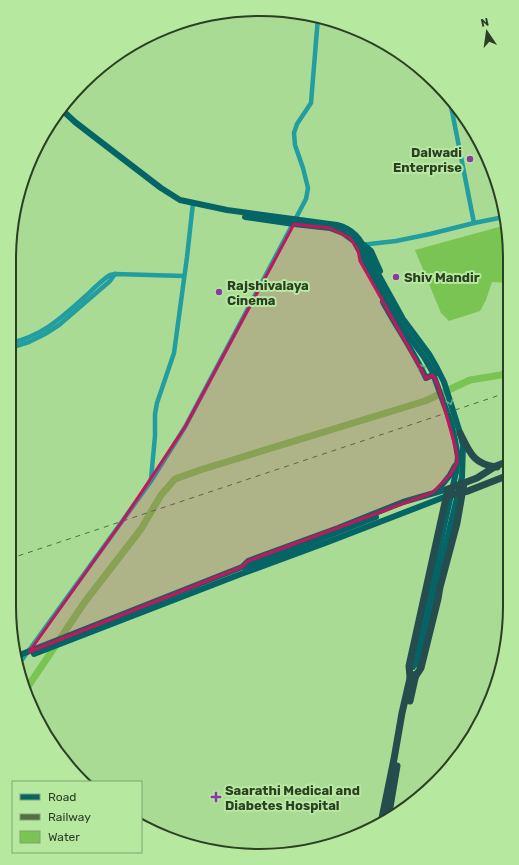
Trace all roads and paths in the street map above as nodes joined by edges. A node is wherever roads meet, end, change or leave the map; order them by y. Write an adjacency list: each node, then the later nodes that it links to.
1 (318, 23): 7 (street)
2 (452, 109): 8 (street)
3 (64, 113): 5 (main road)
4 (63, 116): 5 (main road)
5 (193, 205): 7 (main road); 12 (street)
6 (499, 218): 8 (street)
7 (294, 222): 9 (main road); 10 (main road); 21 (street)
8 (474, 223): 9 (street)
9 (363, 244): 10 (street); 10 (main road, one-way to 10); 15 (main road)
10 (357, 248): 15 (main road)
11 (115, 274): 12 (street); 13 (street); 14 (street)
12 (184, 276): 21 (street)
13 (16, 341)
14 (16, 346)
15 (427, 356): 16 (main road, one-way to 16); 17 (main road)
16 (460, 433): 19 (highway); 25 (main road)
17 (457, 463): 25 (main road); 26 (main road)
18 (503, 464): 22 (highway)
19 (503, 465)
20 (503, 476): 24 (highway)
21 (151, 481): 29 (street)
22 (464, 483): 23 (highway); 24 (highway)
23 (448, 492): 24 (highway); 26 (main road); 27 (main road); 34 (highway)
24 (462, 492): 34 (highway)
25 (449, 517): 33 (main road)
26 (242, 567): 27 (main road)
27 (67, 638): 28 (main road)
28 (53, 644): 29 (main road); 31 (main road)
29 (29, 652): 30 (main road); 31 (street)
30 (21, 655)
31 (24, 657): 32 (street)
32 (22, 659)
33 (415, 667): 34 (highway)
34 (413, 677): 35 (highway); 36 (highway)
35 (389, 811)
36 (383, 815)

